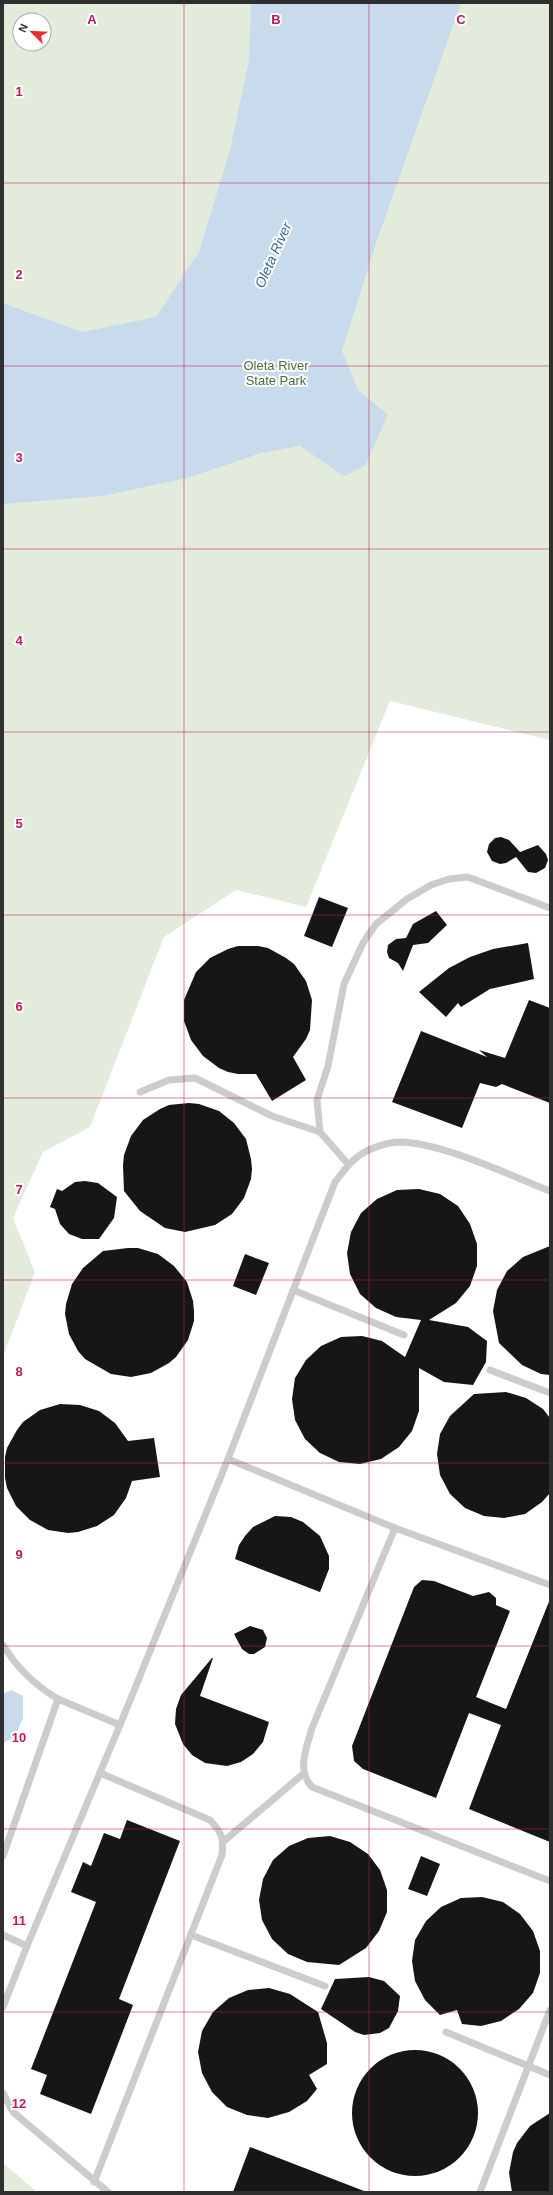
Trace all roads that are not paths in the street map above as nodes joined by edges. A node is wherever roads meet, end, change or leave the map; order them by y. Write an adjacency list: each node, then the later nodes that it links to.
1 (550, 908): 3 (lane)
2 (140, 1092): 3 (lane)
3 (320, 1132): 4 (lane)
4 (348, 1164): 5 (lane); 6 (lane)
5 (550, 1191)
6 (293, 1290): 7 (lane); 10 (lane)
7 (404, 1335)
8 (490, 1370): 9 (lane)
9 (550, 1393)
10 (228, 1459): 11 (lane); 15 (lane)
11 (395, 1528): 12 (lane); 17 (lane)
12 (550, 1585)
13 (3, 1645): 14 (lane)
14 (58, 1699): 15 (lane); 19 (lane)
15 (120, 1725): 16 (lane)
16 (100, 1773): 18 (lane); 23 (lane)
17 (303, 1774): 18 (lane); 20 (lane)
18 (224, 1841): 22 (lane)
19 (3, 1856)
20 (550, 1880)
21 (3, 1935): 23 (lane)
22 (191, 1935): 24 (lane); 31 (lane)
23 (27, 1946): 25 (lane)
24 (325, 1986)
25 (3, 2007)
26 (550, 2010): 28 (lane)
27 (446, 2032): 28 (lane)
28 (528, 2066): 29 (lane); 33 (lane)
29 (550, 2075)
30 (3, 2093): 31 (lane)
31 (94, 2182): 32 (lane)
32 (108, 2192)
33 (480, 2192)

